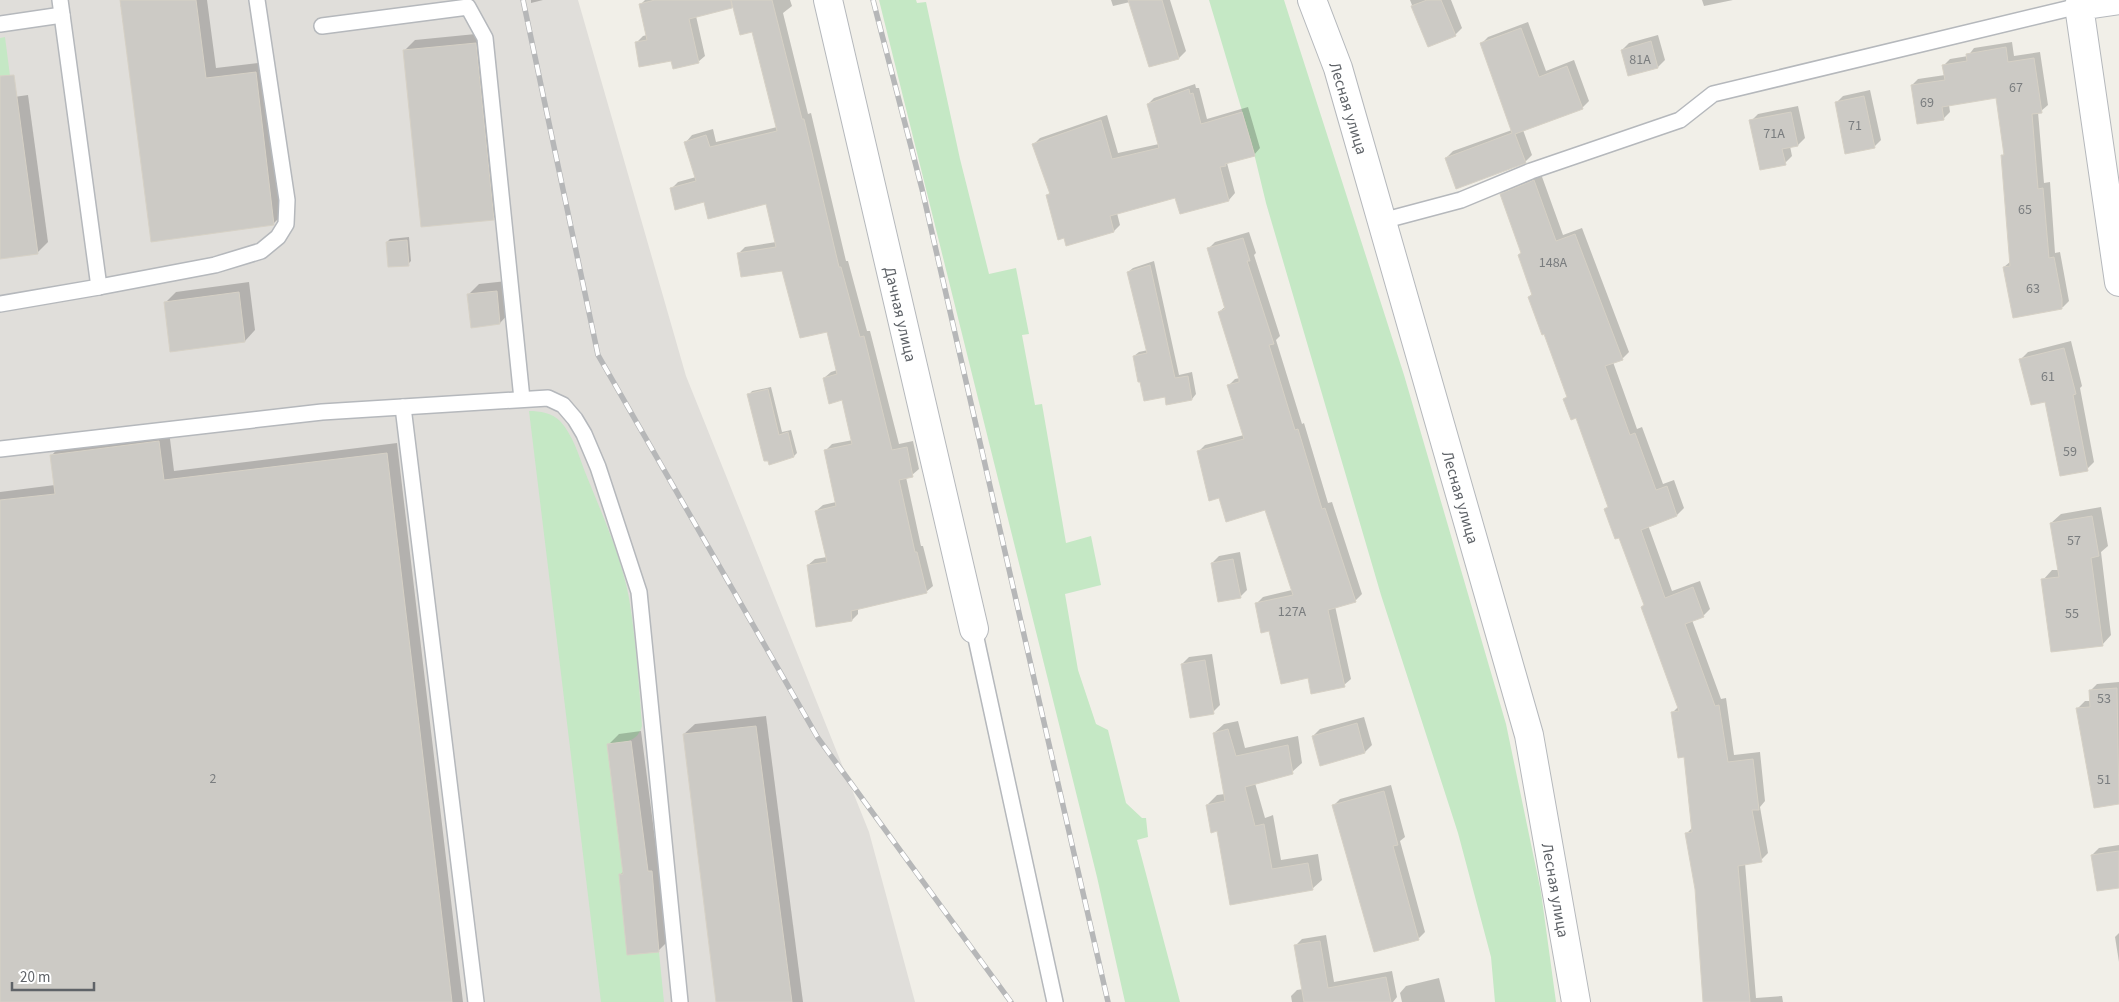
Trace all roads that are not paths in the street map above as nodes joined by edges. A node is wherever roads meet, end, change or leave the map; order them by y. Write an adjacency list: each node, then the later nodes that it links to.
1 (257, 0): 12 (lane)
2 (828, 0): 17 (street, Дачная улица)
3 (1312, 0): 10 (street, Лесная улица)
4 (2119, 0): 6 (street)
5 (468, 3): 9 (lane); 14 (lane)
6 (2079, 6): 10 (lane); 11 (street)
7 (61, 8): 8 (lane); 12 (lane)
8 (0, 24)
9 (322, 26)
10 (1382, 221): 21 (street, Лесная улица)
11 (2119, 282)
12 (99, 287): 13 (lane)
13 (0, 304)
14 (522, 399): 15 (lane); 19 (lane)
15 (403, 407): 16 (lane); 18 (lane)
16 (0, 449)
17 (974, 629): 20 (lane)
18 (476, 1002)
19 (680, 1002)
20 (1055, 1002)
21 (1576, 1002)

